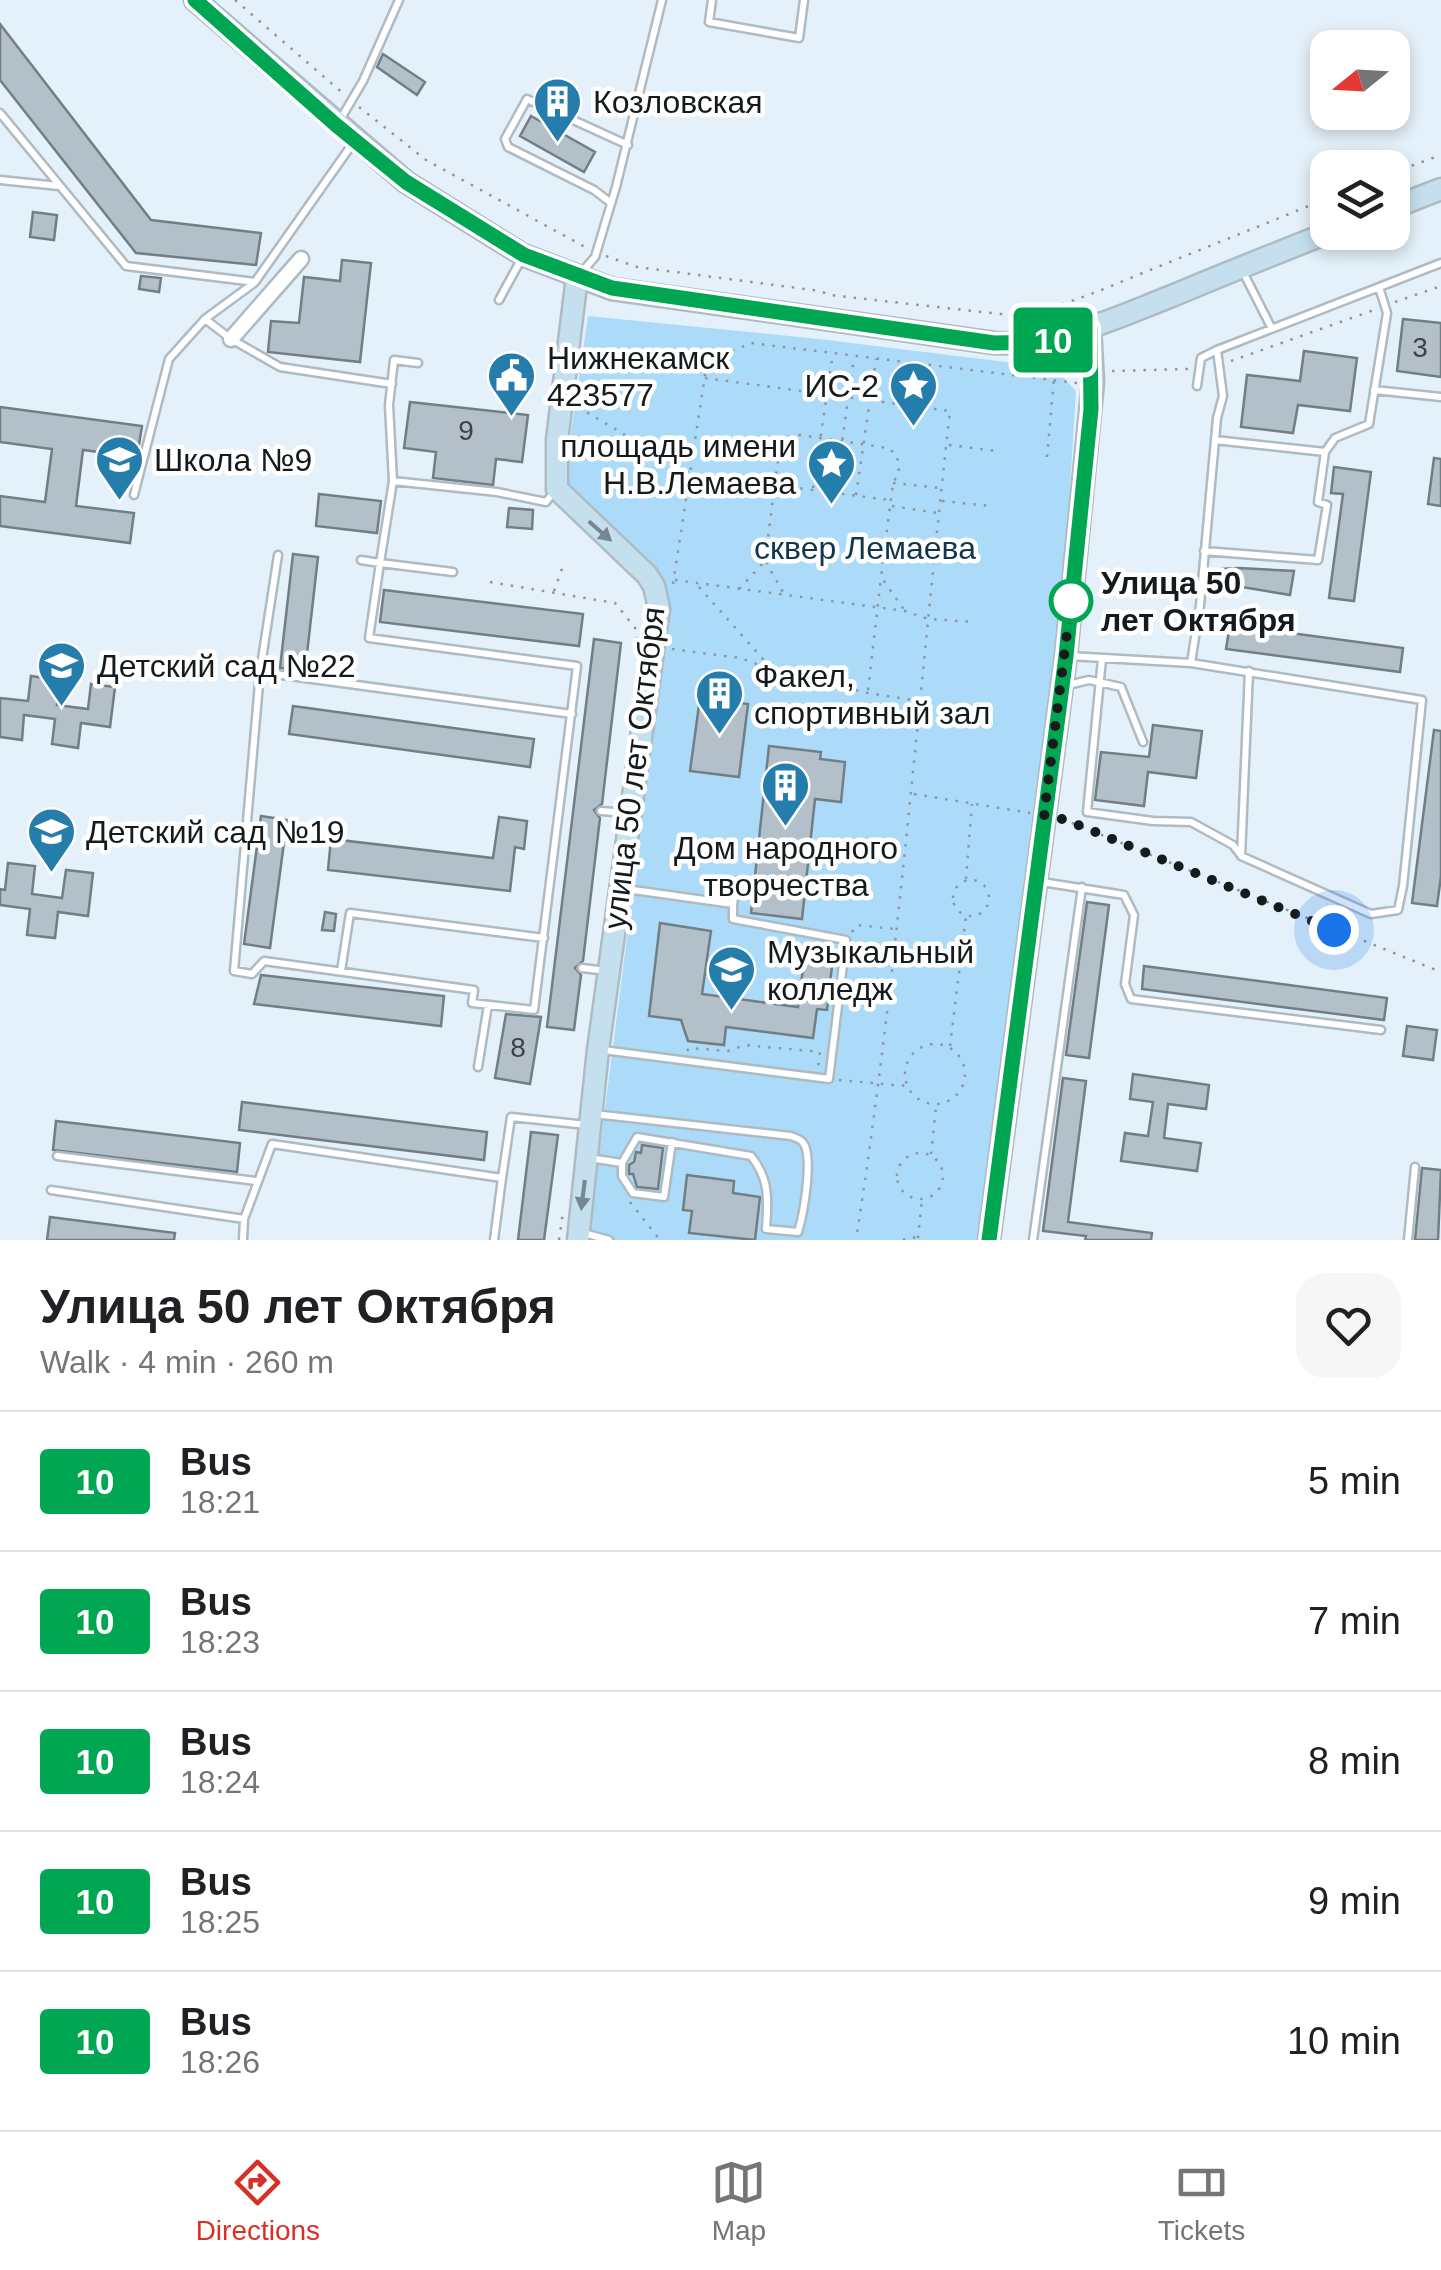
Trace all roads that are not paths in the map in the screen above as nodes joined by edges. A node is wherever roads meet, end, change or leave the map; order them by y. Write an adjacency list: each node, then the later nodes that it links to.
1 (195, 0): 7 (street)
2 (399, 0): 7 (lane)
3 (662, 0): 9 (lane)
4 (712, 0): 5 (lane)
5 (804, 0)
6 (0, 113): 11 (lane)
7 (336, 125): 8 (street)
8 (355, 140): 16 (street); 21 (lane)
9 (628, 145): 14 (lane); 14 (lane)
10 (0, 180): 11 (lane)
11 (60, 186): 21 (lane)
12 (1441, 188): 13 (street)
13 (1410, 201)
14 (611, 203): 20 (lane)
15 (1310, 240): 19 (street)
16 (524, 255): 20 (street); 23 (lane)
17 (301, 259): 27 (street)
18 (1441, 263): 22 (lane)
19 (1241, 268): 25 (lane); 26 (street)
20 (577, 277): 26 (street); 37 (street)
21 (254, 282): 24 (lane)
22 (1379, 287): 25 (lane); 32 (lane)
23 (499, 300)
24 (205, 319): 27 (lane); 38 (lane)
25 (1271, 327): 28 (lane)
26 (1090, 328): 44 (street)
27 (231, 339): 30 (lane)
28 (1217, 350): 31 (lane); 34 (lane)
29 (418, 363): 30 (lane)
30 (392, 384): 36 (lane)
31 (1197, 386)
32 (1374, 390): 33 (lane); 35 (lane)
33 (1441, 397)
34 (1215, 440): 35 (lane); 39 (lane)
35 (1325, 452): 39 (lane)
36 (393, 481): 37 (lane); 42 (lane)
37 (558, 489): 56 (street, улица 50 лет Октября, one-way to 56)
38 (134, 495)
39 (1204, 551): 46 (lane)
40 (278, 554): 48 (lane)
41 (360, 560): 42 (lane)
42 (380, 563): 43 (lane); 51 (lane)
43 (453, 572)
44 (1066, 656): 45 (lane); 50 (street)
45 (1102, 658): 46 (lane); 49 (lane)
46 (1191, 664): 47 (lane)
47 (1249, 671): 57 (lane); 57 (lane)
48 (260, 672): 51 (lane); 67 (lane)
49 (1101, 682): 50 (lane); 52 (lane); 57 (lane)
50 (1061, 690): 59 (street)
51 (572, 714): 53 (lane)
52 (1143, 742)
53 (561, 805): 54 (lane); 63 (lane)
54 (573, 806)
55 (601, 810): 56 (lane)
56 (630, 813): 61 (street, улица 50 лет Октября)
57 (1242, 856)
58 (736, 881): 62 (lane)
59 (1036, 881): 60 (lane); 87 (street)
60 (1082, 887): 70 (lane); 88 (lane)
61 (620, 888): 62 (lane); 68 (street, улица 50 лет Октября)
62 (734, 904): 71 (lane)
63 (544, 938): 64 (lane); 67 (lane)
64 (541, 962): 65 (lane); 69 (lane)
65 (554, 964)
66 (582, 968): 68 (lane)
67 (341, 971): 69 (lane)
68 (608, 971): 71 (street, улица 50 лет Октября)
69 (488, 1005): 72 (lane)
70 (1381, 1030)
71 (598, 1050): 73 (street, улица 50 лет Октября)
72 (478, 1067)
73 (592, 1119): 74 (lane); 76 (street, улица 50 лет Октября); 79 (lane)
74 (672, 1142): 77 (lane); 77 (lane)
75 (56, 1156): 80 (lane)
76 (588, 1158): 77 (lane); 83 (street, улица 50 лет Октября, one-way to 83)
77 (622, 1163)
78 (1416, 1167): 89 (lane)
79 (502, 1178): 80 (lane); 85 (lane)
80 (256, 1181): 82 (lane)
81 (51, 1190): 82 (lane)
82 (244, 1219): 84 (lane)
83 (579, 1236): 86 (lane)
84 (243, 1240)
85 (494, 1240)
86 (609, 1240)
87 (989, 1240)
88 (1033, 1240)
89 (1408, 1240)

